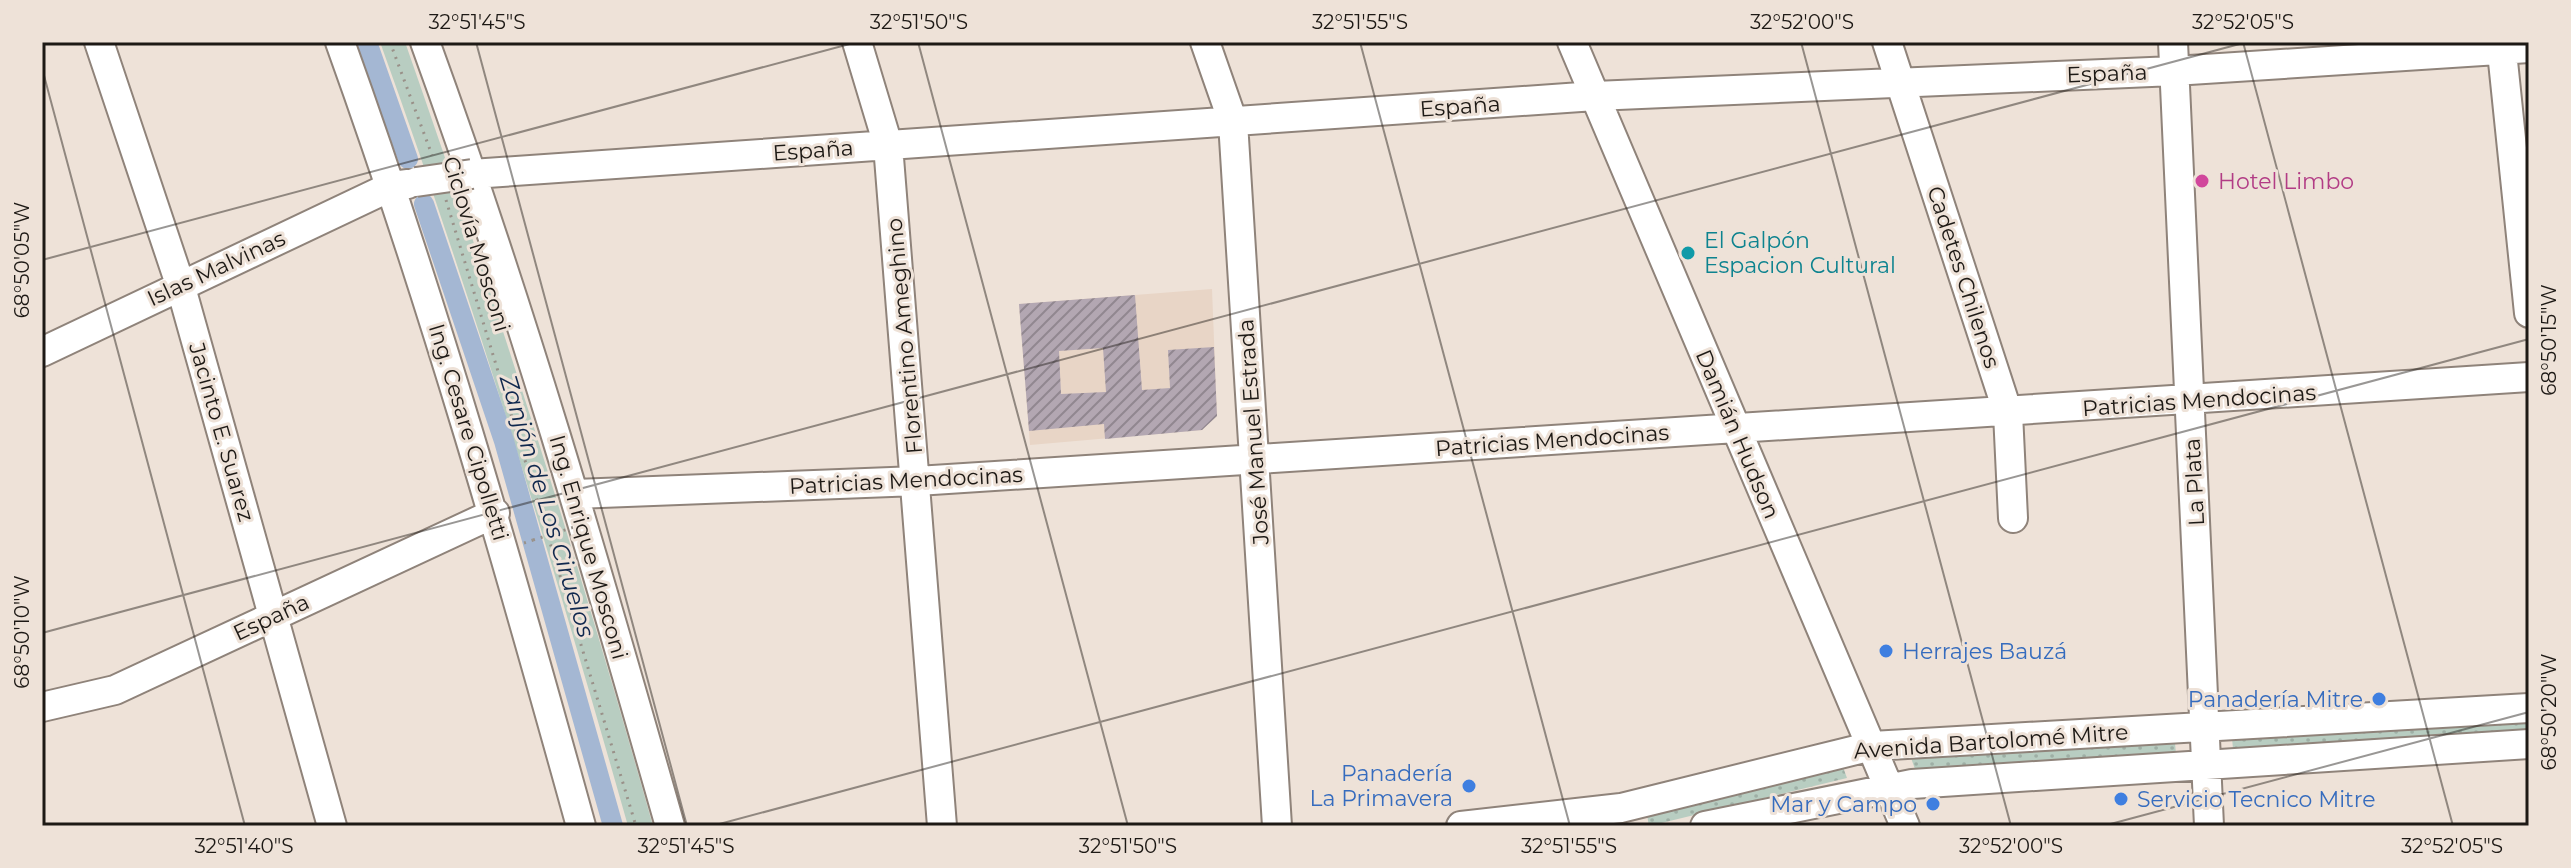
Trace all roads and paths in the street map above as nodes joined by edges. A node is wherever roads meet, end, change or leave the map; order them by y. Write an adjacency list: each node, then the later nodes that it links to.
1 (99, 42): 20 (street, Jacinto E. Suarez)
2 (340, 42): 18 (street, Ing. Cesare Cipolletti)
3 (390, 42): 16 (path, Ciclovía Mosconi)
4 (425, 42): 17 (street, Ing. Enrique Mosconi)
5 (857, 42): 15 (street, Florentino Ameghino)
6 (1205, 42): 14 (street, José Manuel Estrada)
7 (1572, 42): 13 (street, Damián Hudson)
8 (1887, 42): 12 (street, Cadetes Chilenos)
9 (2173, 42): 11 (street, La Plata)
10 (2510, 47): 11 (street, España); 21 (street)
11 (2174, 71): 12 (street, España); 24 (street, La Plata)
12 (1900, 80): 13 (street, España); 25 (street, Cadetes Chilenos)
13 (1595, 96): 14 (street, España); 26 (street, Damián Hudson)
14 (1233, 122): 15 (street, España); 27 (street, José Manuel Estrada)
15 (888, 145): 17 (street, España); 28 (street, Florentino Ameghino)
16 (432, 154)
17 (472, 174): 18 (street, España, bridge); 29 (street, Ing. Enrique Mosconi)
18 (392, 186): 20 (street, Islas Malvinas); 30 (street, Ing. Cesare Cipolletti)
19 (446, 200): 33 (path, Ciclovía Mosconi)
20 (180, 284): 22 (street, Islas Malvinas); 35 (street, Jacinto E. Suarez)
21 (2529, 313)
22 (42, 352)
23 (2529, 377): 24 (street, Patricias Mendocinas)
24 (2190, 401): 25 (street, Patricias Mendocinas); 38 (street, La Plata)
25 (2008, 413): 26 (street, Patricias Mendocinas); 31 (street, Cadetes Chilenos)
26 (1735, 428): 27 (street, Patricias Mendocinas); 40 (street, Damián Hudson)
27 (1255, 459): 28 (street, Patricias Mendocinas); 49 (street, José Manuel Estrada)
28 (917, 481): 29 (street, Patricias Mendocinas); 48 (street, Florentino Ameghino)
29 (575, 494): 32 (street, Ing. Enrique Mosconi)
30 (495, 513): 35 (street, España); 45 (street, Ing. Cesare Cipolletti)
31 (2013, 518)
32 (584, 524): 33 (path, bridge); 47 (street, Ing. Enrique Mosconi)
33 (549, 536): 34 (path, bridge); 46 (path, Ciclovía Mosconi)
34 (533, 540)
35 (274, 616): 36 (street, España); 44 (street, Jacinto E. Suarez)
36 (42, 707)
37 (2529, 708): 38 (street, Avenida Bartolomé Mitre)
38 (2205, 727): 40 (street, Avenida Bartolomé Mitre); 41 (street, La Plata)
39 (2529, 744): 41 (street, Avenida Bartolomé Mitre)
40 (1872, 746): 42 (street, Damián Hudson); 43 (street, Avenida Bartolomé Mitre)
41 (2206, 764): 42 (street, Avenida Bartolomé Mitre); 53 (street, La Plata)
42 (1888, 786): 51 (street, Avenida Bartolomé Mitre); 52 (street, Damián Hudson)
43 (1621, 817): 50 (street, Avenida Bartolomé Mitre)
44 (332, 826)
45 (581, 826)
46 (636, 826)
47 (670, 826)
48 (942, 826)
49 (1277, 826)
50 (1461, 826)
51 (1705, 826)
52 (1905, 826)
53 (2209, 826)

